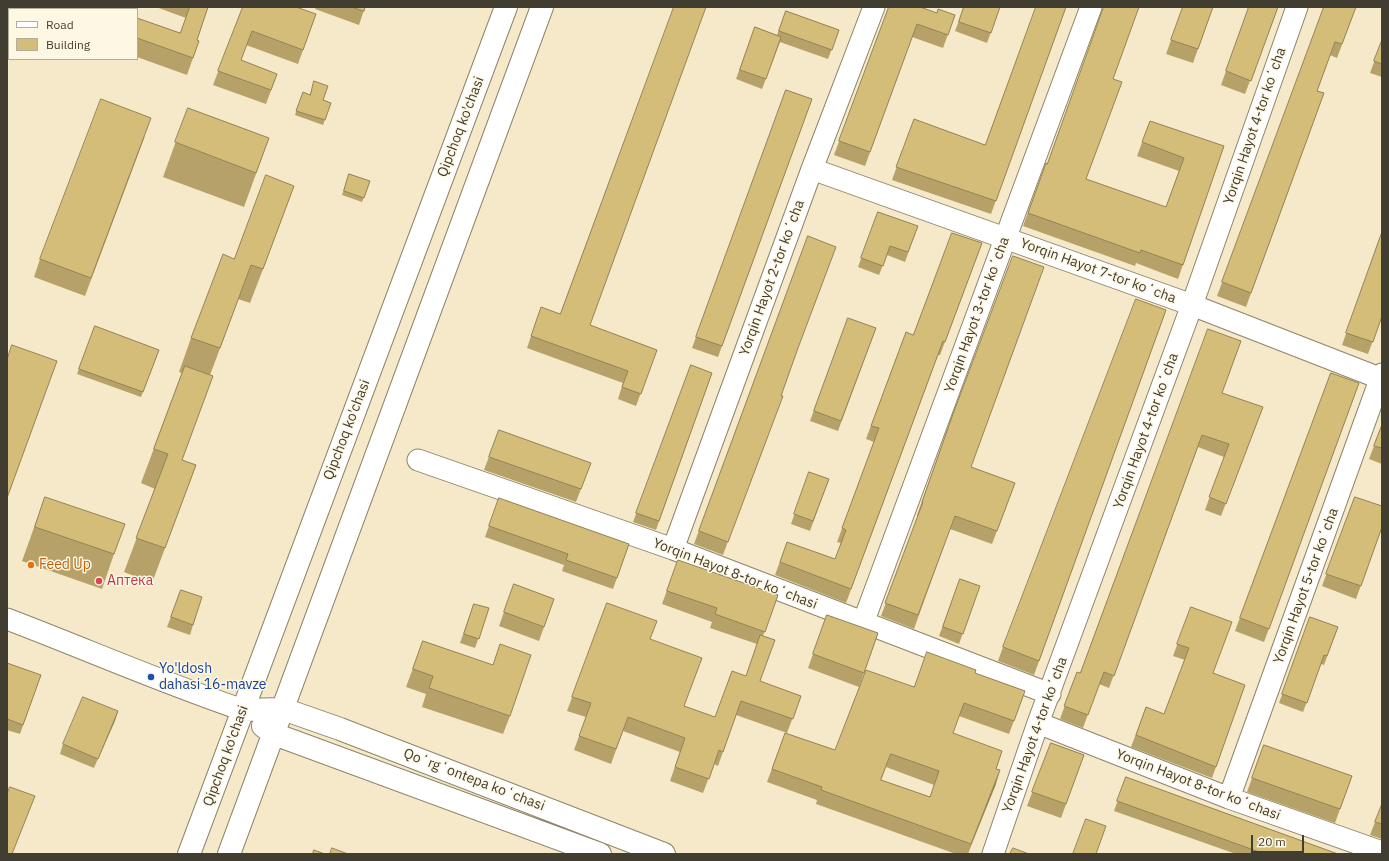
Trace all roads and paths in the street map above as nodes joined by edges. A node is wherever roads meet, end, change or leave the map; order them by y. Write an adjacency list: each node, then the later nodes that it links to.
1 (506, 7): 16 (main road, Qipchoq ko'chasi)
2 (542, 7): 15 (main road)
3 (874, 7): 6 (street, Yorqin Hayot 2-tor koʻcha)
4 (1091, 7): 7 (street, Yorqin Hayot 3-tor koʻcha)
5 (1297, 7): 8 (street, Yorqin Hayot 4-tor koʻcha)
6 (812, 169): 7 (street, Yorqin Hayot 7-tor koʻcha); 11 (street, Yorqin Hayot 2-tor koʻcha)
7 (1005, 238): 8 (street, Yorqin Hayot 7-tor koʻcha); 13 (street, Yorqin Hayot 3-tor koʻcha)
8 (1192, 305): 9 (street, Yorqin Hayot 7-tor koʻcha); 14 (street, Yorqin Hayot 4-tor koʻcha)
9 (1382, 377): 19 (street, Yorqin Hayot 5-tor koʻcha)
10 (418, 460): 11 (street, Yorqin Hayot 8-tor koʻchasi)
11 (673, 549): 13 (street, Yorqin Hayot 8-tor koʻchasi)
12 (7, 619): 16 (street)
13 (863, 623): 14 (street, Yorqin Hayot 8-tor koʻchasi)
14 (1050, 694): 17 (street, Yorqin Hayot 4-tor koʻcha)
15 (283, 709): 16 (main road); 18 (main road); 24 (main road, Qoʻrgʻontepa koʻchasi)
16 (243, 710): 18 (main road, Qoʻrgʻontepa koʻchasi); 21 (main road, Qipchoq ko'chasi)
17 (1038, 723): 19 (street, Yorqin Hayot 8-tor koʻchasi); 25 (street, Yorqin Hayot 4-tor koʻcha)
18 (274, 734): 22 (main road); 23 (main road, Qoʻrgʻontepa koʻchasi)
19 (1230, 798): 20 (street, Yorqin Hayot 8-tor koʻchasi)
20 (1382, 852)
21 (190, 854)
22 (229, 854)
23 (600, 854)
24 (664, 854)
25 (993, 854)

